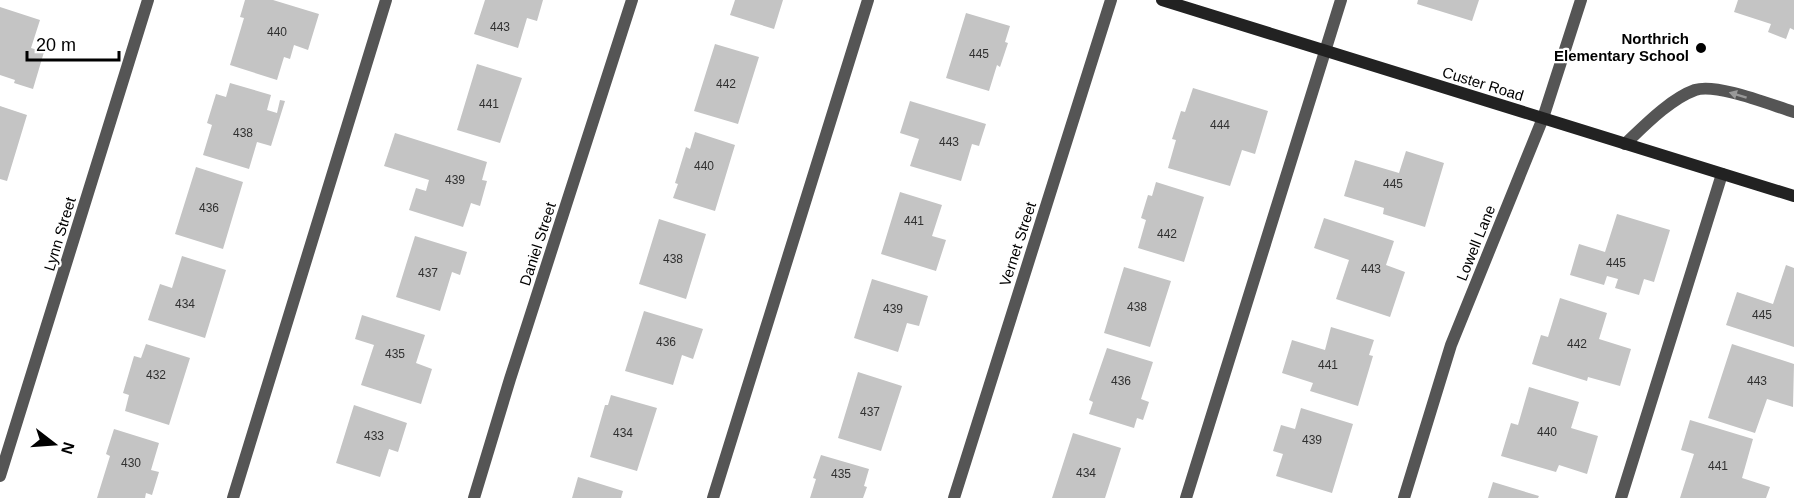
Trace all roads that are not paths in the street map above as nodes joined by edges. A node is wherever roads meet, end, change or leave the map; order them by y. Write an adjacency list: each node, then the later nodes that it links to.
1 (148, 0): 15 (street, Lynn Street)
2 (387, 0): 16 (street)
3 (632, 0): 17 (street, Daniel Street)
4 (868, 0): 18 (street)
5 (1111, 0): 19 (street, Vernet Street)
6 (1162, 0): 9 (street, Custer Road)
7 (1341, 0): 9 (street)
8 (1581, 0): 11 (street, Lowell Lane)
9 (1325, 51): 11 (street, Custer Road); 20 (street)
10 (1794, 112): 12 (street, one-way to 12)
11 (1543, 118): 12 (street, Custer Road); 21 (street, Lowell Lane)
12 (1625, 144): 13 (street, Custer Road)
13 (1722, 174): 14 (street, Custer Road); 22 (street)
14 (1794, 196)
15 (0, 476)
16 (233, 498)
17 (474, 498)
18 (713, 498)
19 (954, 498)
20 (1186, 498)
21 (1404, 498)
22 (1621, 498)

